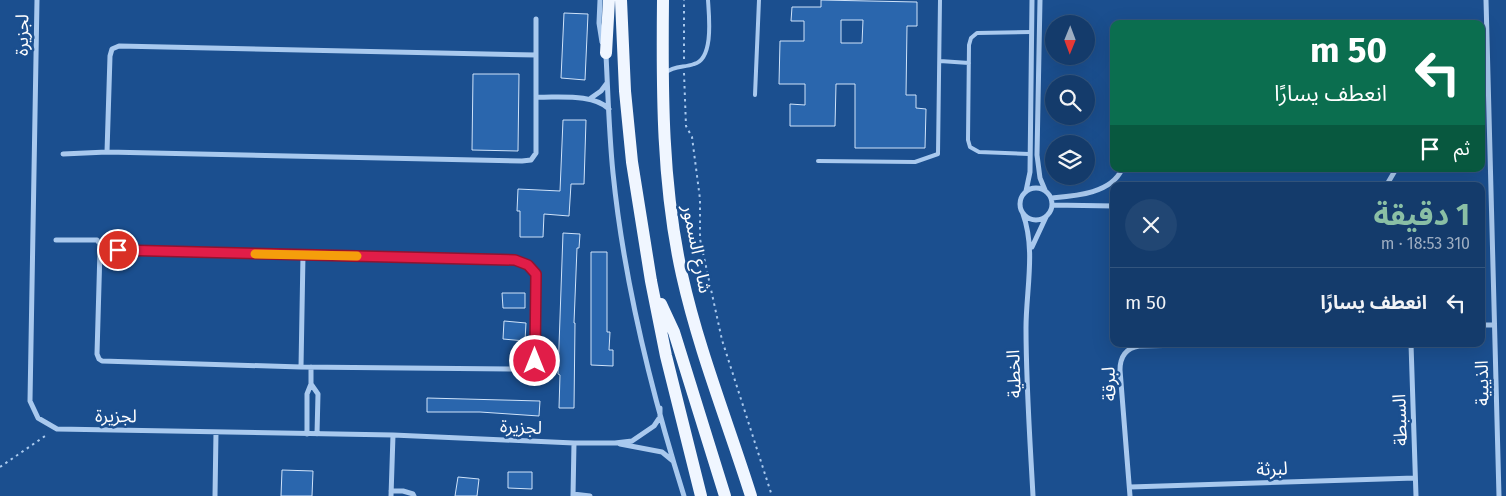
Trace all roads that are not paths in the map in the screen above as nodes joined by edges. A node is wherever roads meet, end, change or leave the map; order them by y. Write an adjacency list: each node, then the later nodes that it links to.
1 (37, 0): 51 (street, لجزيرة)
2 (600, 0): 15 (street)
3 (609, 0): 15 (main road)
4 (621, 0): 42 (main road)
5 (663, 0): 20 (main road, شارع السمور)
6 (708, 0): 20 (lane)
7 (759, 0): 22 (lane)
8 (940, 0): 18 (lane)
9 (1032, 0): 14 (street)
10 (1040, 0): 31 (street)
11 (1486, 0): 13 (street, الذيبية)
12 (536, 19): 16 (street)
13 (1485, 20)
14 (1031, 32): 19 (lane); 28 (street)
15 (606, 53): 21 (street)
16 (536, 55): 23 (street); 26 (street)
17 (1485, 61): 44 (street, الذيبية)
18 (940, 62): 19 (lane); 29 (lane)
19 (969, 63): 28 (lane)
20 (662, 77): 68 (main road, شارع السمور)
21 (607, 82): 24 (street); 25 (street)
22 (755, 95)
23 (536, 97): 24 (street); 26 (street)
24 (591, 98): 25 (street)
25 (609, 109): 50 (street)
26 (106, 152): 27 (street)
27 (63, 154)
28 (1029, 154): 32 (street)
29 (818, 161)
30 (1120, 172): 33 (street)
31 (1045, 190): 32 (street); 33 (street)
32 (1026, 191): 36 (street)
33 (1051, 198): 34 (street)
34 (1052, 205): 35 (street); 37 (street)
35 (1110, 206)
36 (1023, 214): 37 (street); 40 (street, الخطية)
37 (1046, 217): 40 (street, الخطية)
38 (56, 240): 39 (street)
39 (100, 250): 41 (street); 47 (street)
40 (1030, 250): 69 (street, الخطية)
41 (303, 255): 47 (street); 48 (street)
42 (651, 281): 66 (main road); 67 (main road)
43 (1485, 325): 44 (street)
44 (1494, 325): 72 (street, الذيبية)
45 (1134, 347): 59 (street, لبرقة)
46 (1411, 347): 58 (street, السبطة)
47 (300, 367): 48 (street)
48 (311, 367): 49 (street)
49 (311, 384): 52 (street); 53 (street)
50 (660, 408): 55 (street, لجزيرة); 57 (street)
51 (216, 432): 52 (street, لجزيرة); 62 (street)
52 (306, 434): 53 (street, لجزيرة)
53 (317, 434): 54 (street, لجزيرة)
54 (393, 436): 56 (street, لجزيرة); 60 (street)
55 (615, 443): 56 (street, لجزيرة); 57 (street, لجزيرة)
56 (574, 444): 61 (street)
57 (674, 462): 65 (street)
58 (1415, 478): 59 (street, لبرثة); 71 (street, السبطة)
59 (1130, 487): 70 (street, لبرقة)
60 (391, 493): 63 (street)
61 (573, 495): 64 (street)
62 (214, 496)
63 (414, 496)
64 (590, 496)
65 (684, 496)
66 (701, 496)
67 (725, 496)
68 (751, 496)
69 (1033, 496)
70 (1130, 496)
71 (1416, 496)
72 (1499, 496)

